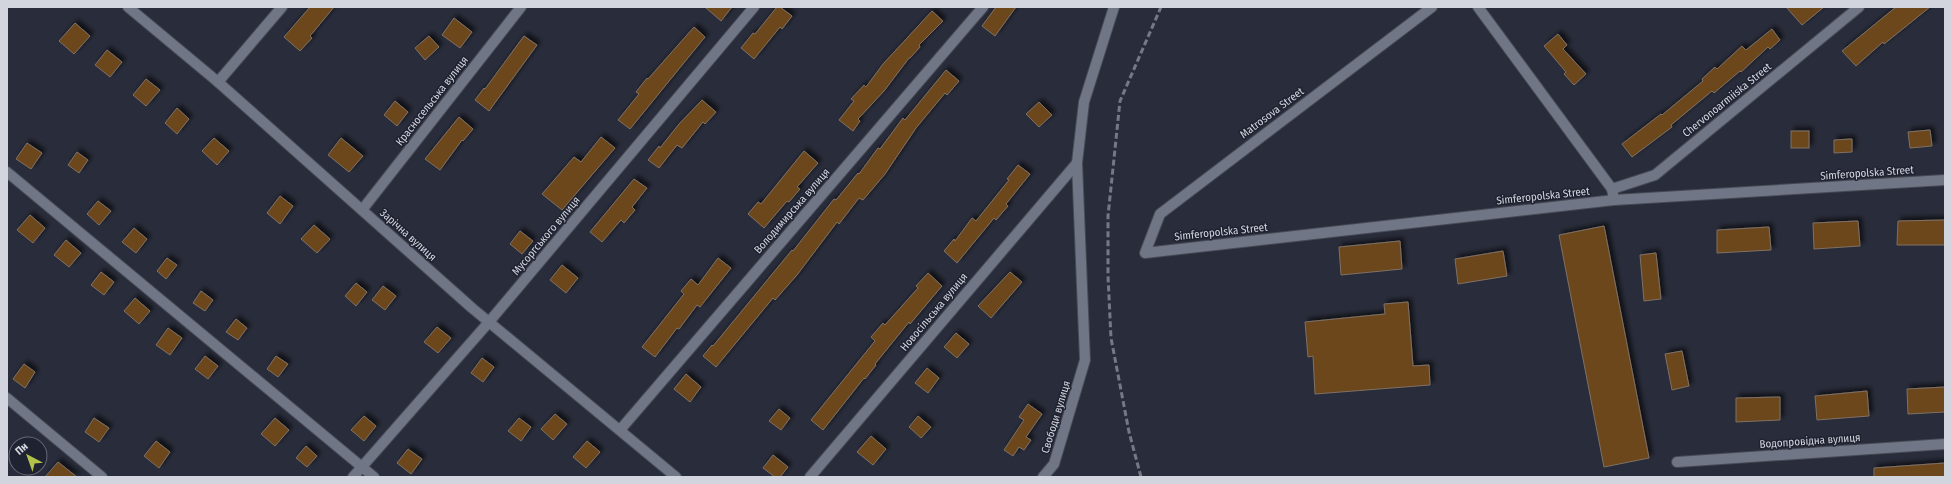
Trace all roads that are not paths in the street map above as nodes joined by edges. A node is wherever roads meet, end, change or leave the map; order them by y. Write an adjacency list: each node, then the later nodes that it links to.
1 (128, 7): 10 (street, Зарічна вулиця)
2 (282, 7): 10 (street)
3 (521, 7): 16 (street, Красносельська вулиця)
4 (754, 7): 18 (street, Мусоргського вулиця)
5 (983, 7): 20 (street, Володимирська вулиця)
6 (1114, 7): 11 (street, Свободи вулиця)
7 (1432, 7): 17 (street, Matrosova Street)
8 (1478, 7): 14 (street)
9 (1859, 7): 14 (street, Chervonoarmiiska Street)
10 (218, 82): 16 (street, Зарічна вулиця)
11 (1076, 163): 28 (street, Новосільська вулиця); 29 (street, Свободи вулиця)
12 (7, 172): 23 (street)
13 (1945, 180): 15 (street, Simferopolska Street)
14 (1612, 189): 15 (street)
15 (1614, 200): 17 (street, Simferopolska Street)
16 (362, 210): 18 (street, Зарічна вулиця)
17 (1145, 253)
18 (489, 322): 20 (street, Зарічна вулиця); 23 (street, Мусоргського вулиця)
19 (7, 398): 24 (street)
20 (620, 430): 27 (street, Зарічна вулиця)
21 (1945, 444): 22 (street, Водопровідна вулиця)
22 (1677, 462)
23 (361, 467): 25 (street, Мусоргського вулиця); 26 (street)
24 (102, 477)
25 (353, 477)
26 (374, 477)
27 (676, 477)
28 (810, 477)
29 (1043, 477)

